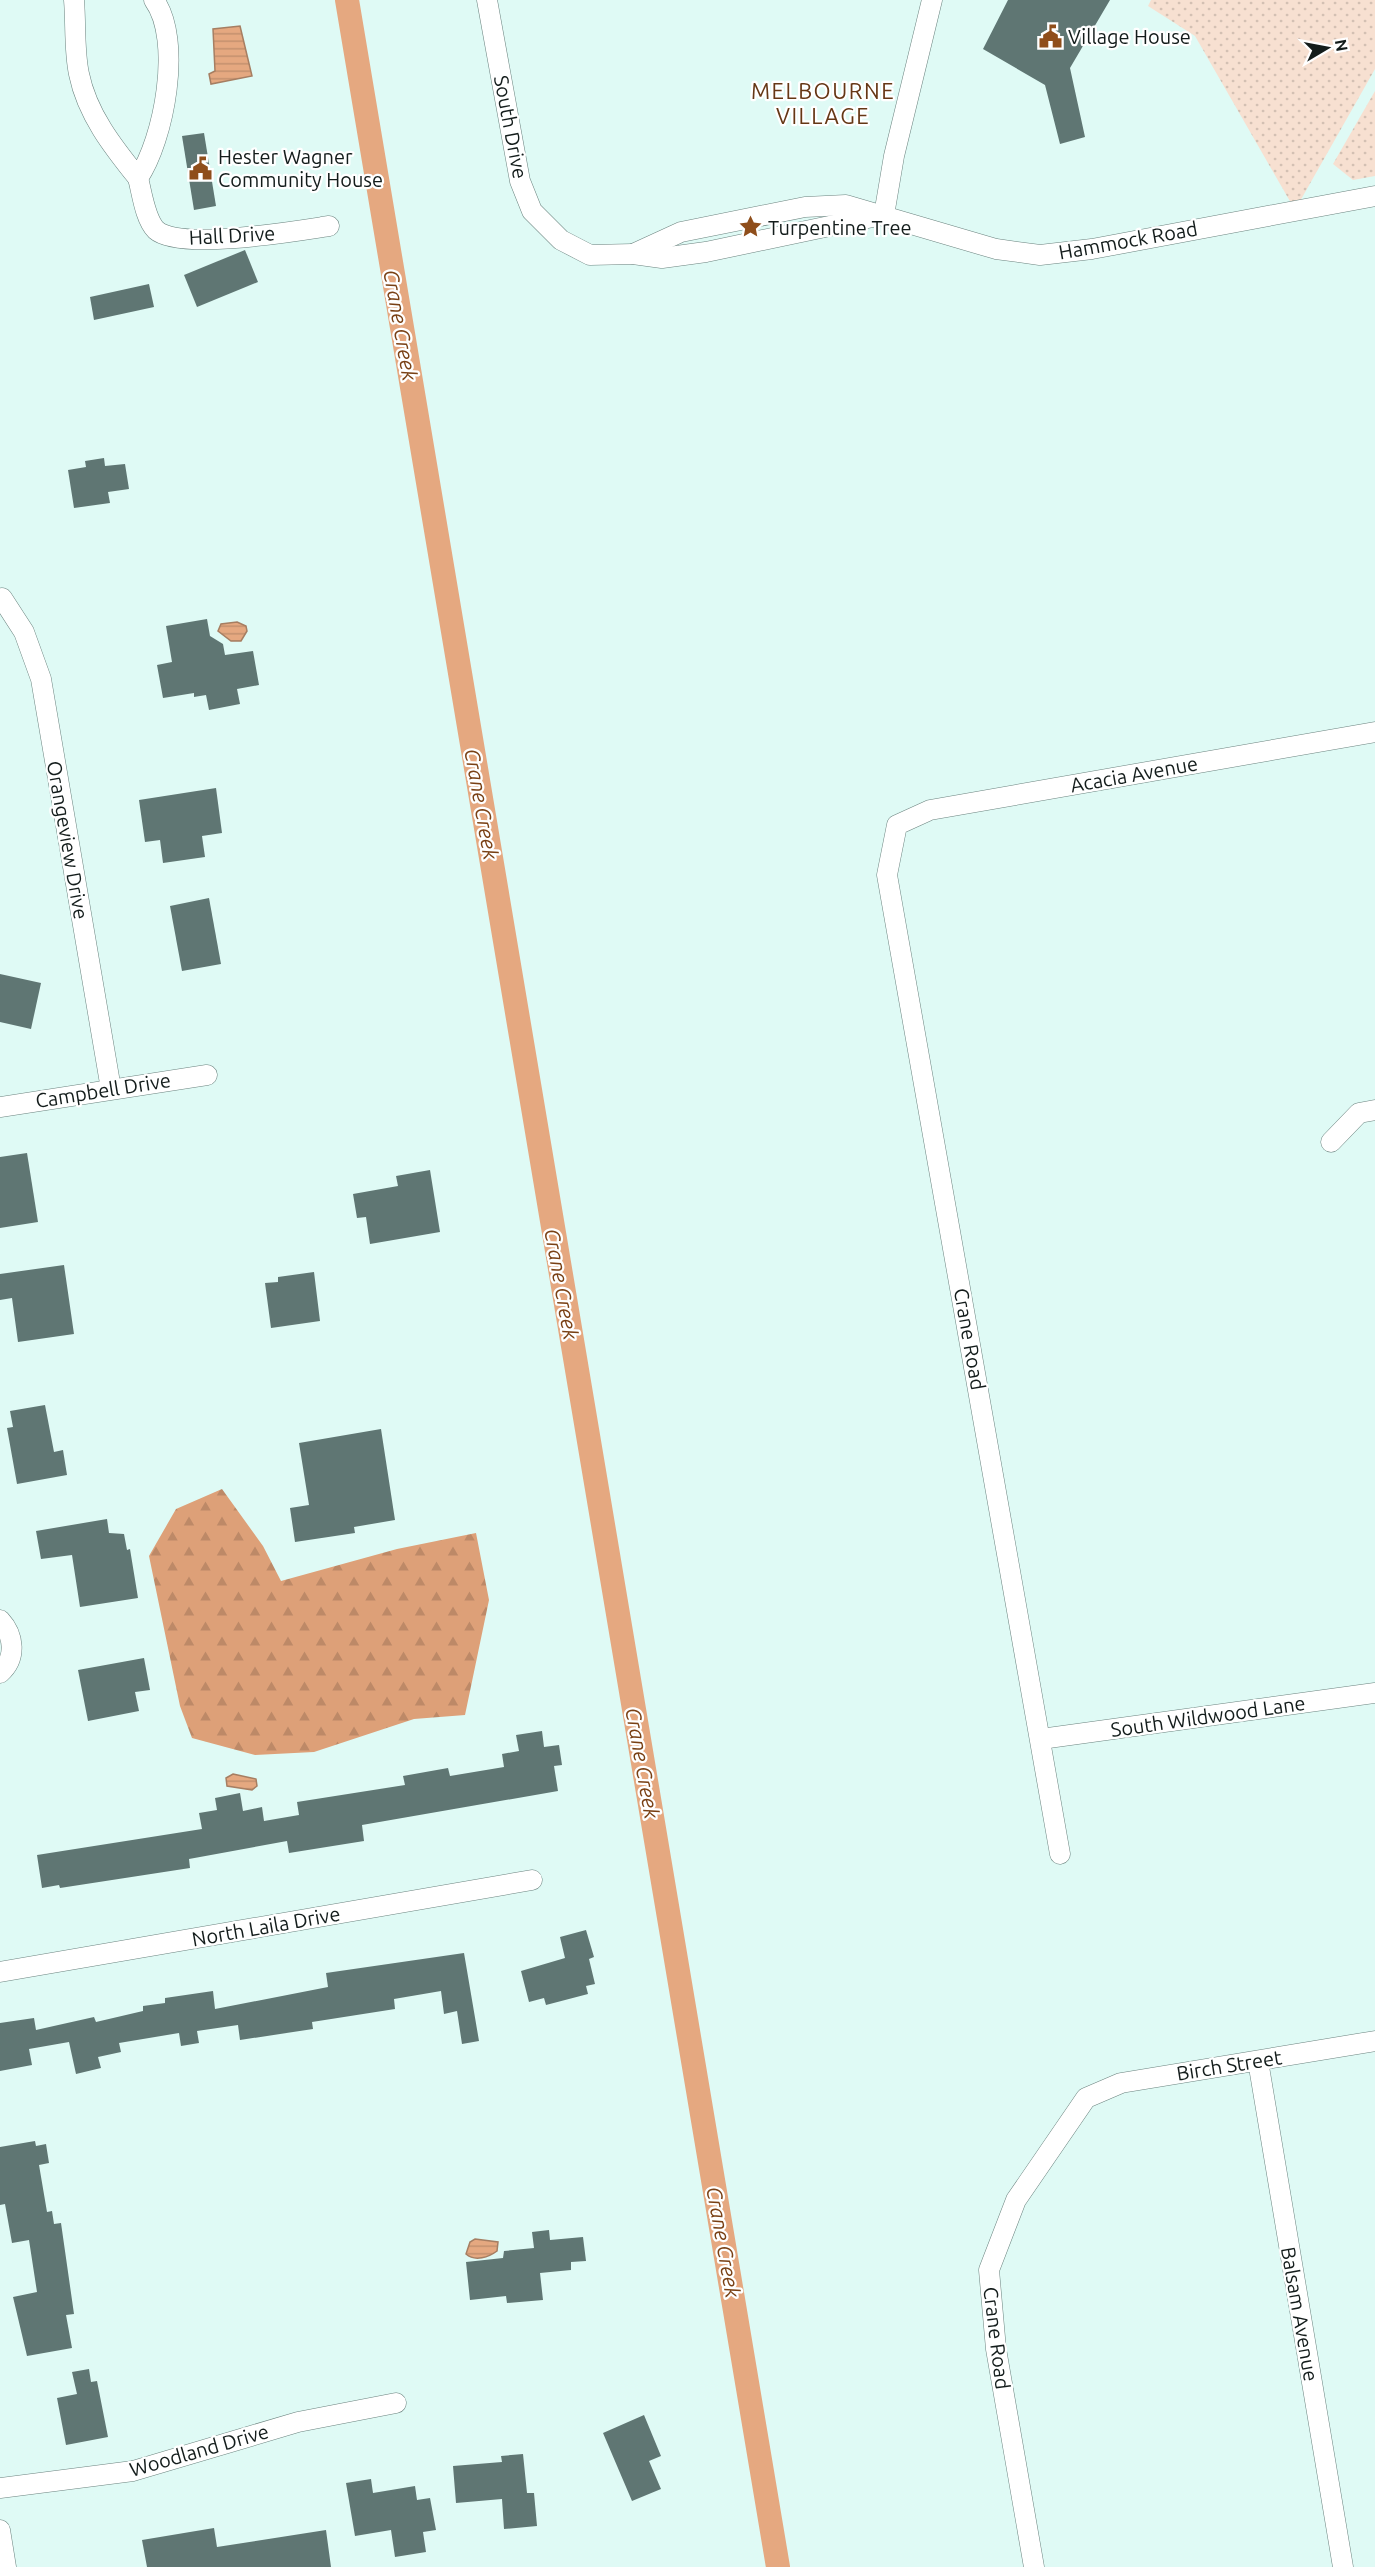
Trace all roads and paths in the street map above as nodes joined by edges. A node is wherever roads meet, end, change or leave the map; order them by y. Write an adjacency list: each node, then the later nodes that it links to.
1 (74, 0): 5 (street, Hall Drive)
2 (154, 0): 5 (street)
3 (487, 0): 9 (street, South Drive)
4 (932, 0): 7 (street)
5 (138, 178): 8 (street, Hall Drive)
6 (1375, 196): 7 (street, Hammock Road)
7 (884, 215): 9 (street, Hammock Road)
8 (329, 226)
9 (561, 240)
10 (2, 598): 14 (street, Orangeview Drive)
11 (1375, 732): 12 (street, Acacia Avenue)
12 (897, 825): 21 (street, Crane Road)
13 (207, 1075): 14 (street, Campbell Drive)
14 (111, 1089): 15 (street, Campbell Drive)
15 (0, 1107)
16 (1375, 1110): 17 (street)
17 (1331, 1142)
18 (0, 1620): 19 (street)
19 (0, 1673)
20 (1375, 1693): 21 (street, South Wildwood Lane)
21 (1041, 1739): 22 (street, Crane Road)
22 (1060, 1854)
23 (532, 1880): 24 (street, North Laila Drive)
24 (0, 1972)
25 (1375, 2041): 26 (street, Birch Street)
26 (1258, 2061): 27 (street, Birch Street); 33 (street, Balsam Avenue)
27 (1086, 2098): 32 (street, Crane Road)
28 (396, 2403): 29 (street, Woodland Drive)
29 (0, 2488)
30 (0, 2530): 31 (street)
31 (6, 2567)
32 (1034, 2567)
33 (1343, 2567)

